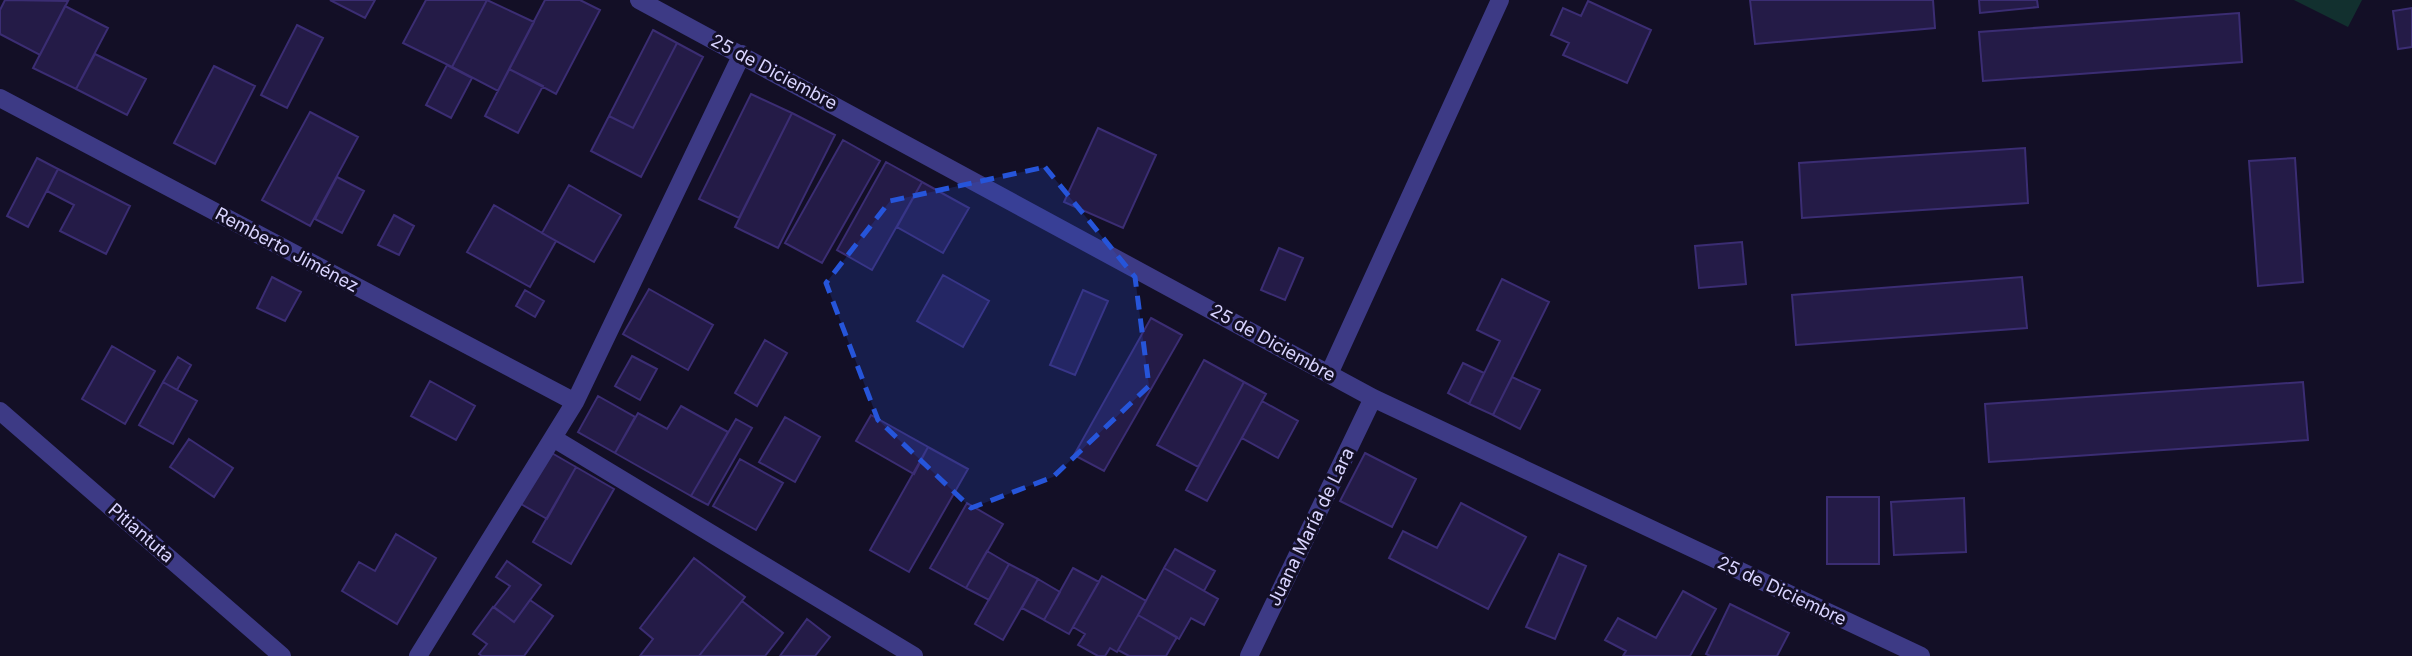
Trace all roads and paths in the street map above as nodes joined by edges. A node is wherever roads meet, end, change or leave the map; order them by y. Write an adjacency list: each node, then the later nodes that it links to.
1 (639, 0): 3 (street, 25 de Diciembre)
2 (1500, 0): 5 (street)
3 (741, 54): 5 (street, 25 de Diciembre); 7 (street)
4 (0, 99): 7 (street, Remberto Jiménez)
5 (1329, 374): 6 (street, 25 de Diciembre)
6 (1373, 398): 13 (street, Juana María de Lara); 14 (street, 25 de Diciembre)
7 (575, 402): 9 (street)
8 (0, 411): 10 (street, Pitiantuta)
9 (553, 438): 11 (street); 12 (street)
10 (282, 656)
11 (418, 656)
12 (914, 656)
13 (1249, 656)
14 (1922, 656)

